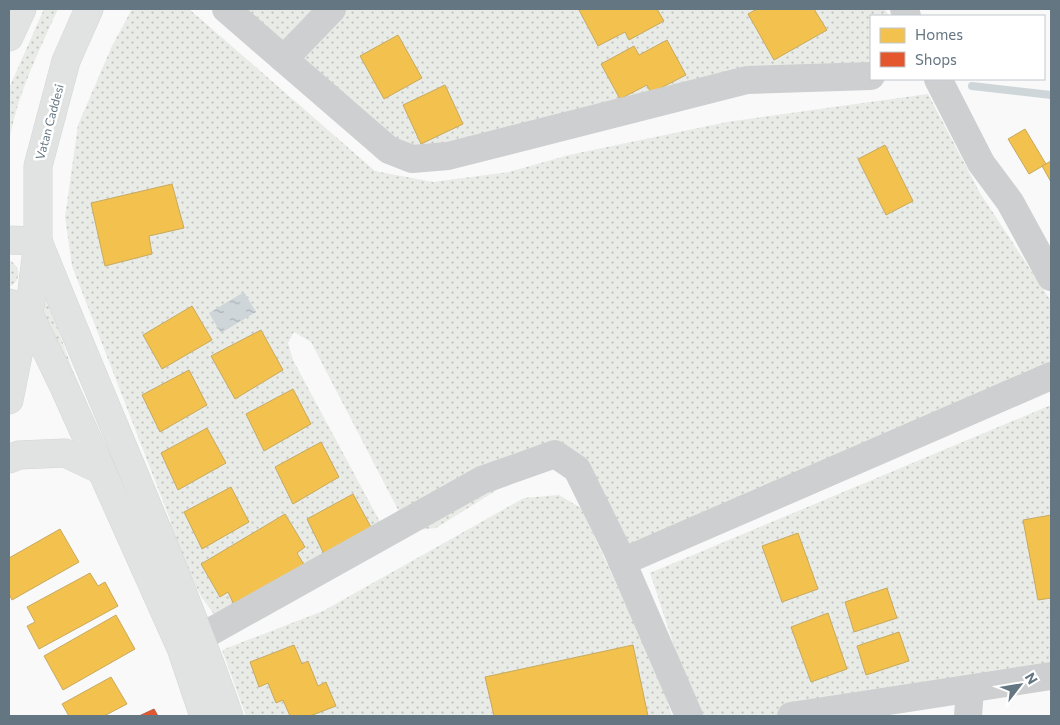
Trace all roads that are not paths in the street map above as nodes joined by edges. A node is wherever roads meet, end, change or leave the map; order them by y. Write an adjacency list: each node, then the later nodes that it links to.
1 (22, 9): 5 (street)
2 (89, 9): 10 (street, Vatan Caddesi)
3 (226, 9): 6 (street)
4 (332, 9): 6 (street)
5 (9, 37)
6 (284, 59): 7 (street)
7 (870, 76)
8 (939, 80): 11 (street)
9 (9, 240): 10 (street)
10 (38, 241): 12 (street); 18 (street)
11 (1051, 277)
12 (18, 307): 14 (street); 16 (street)
13 (1051, 376): 17 (street)
14 (9, 400)
15 (9, 459): 16 (street)
16 (101, 470): 21 (street)
17 (622, 562): 18 (street); 23 (street)
18 (201, 637): 22 (street)
19 (1051, 676): 20 (street)
20 (970, 689): 24 (street); 25 (street)
21 (204, 716)
22 (229, 716)
23 (689, 716)
24 (791, 716)
25 (968, 716)

